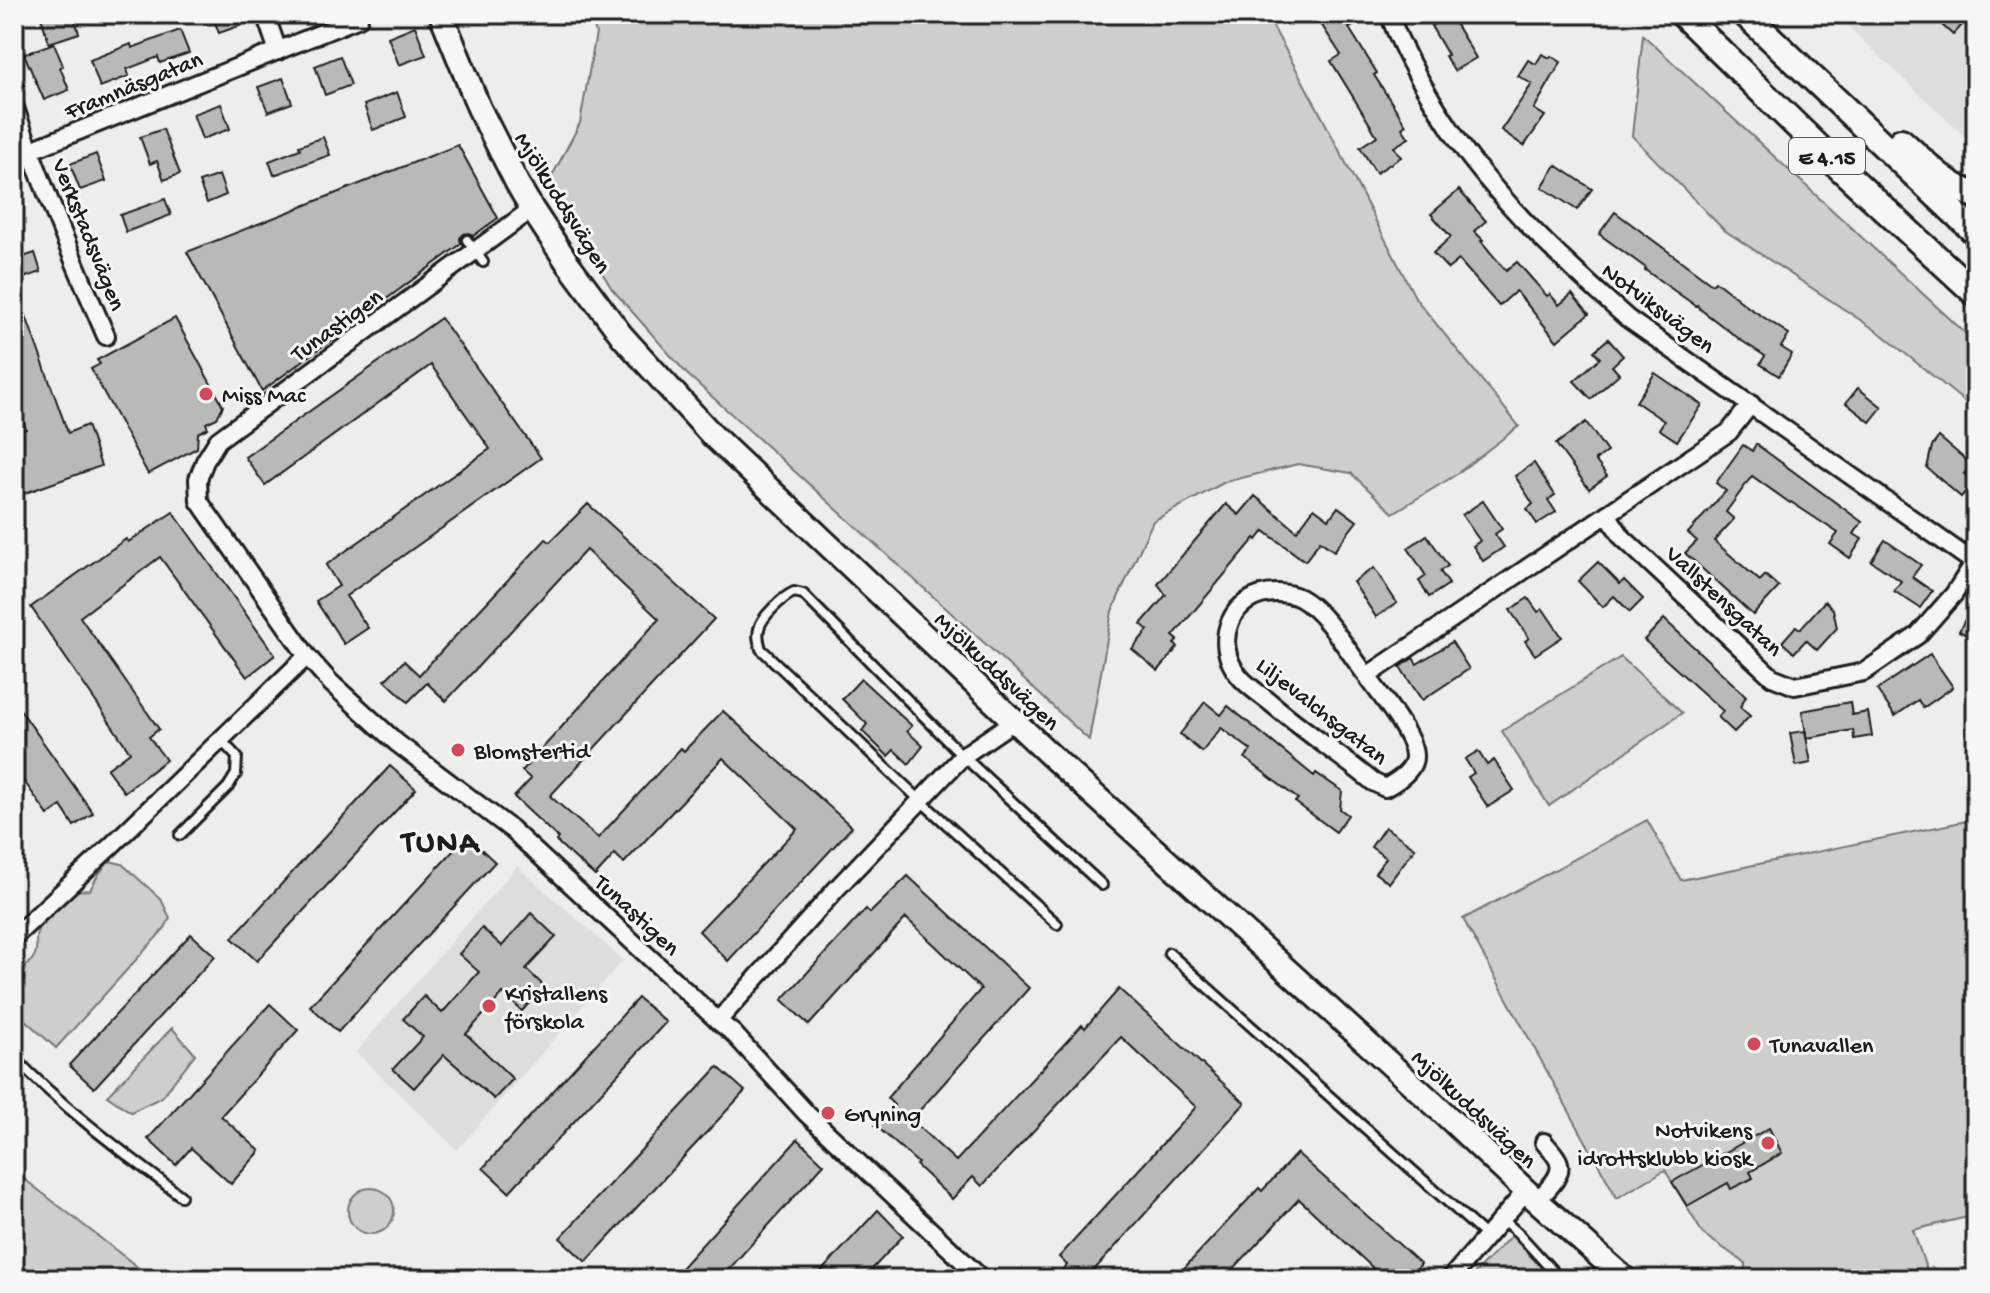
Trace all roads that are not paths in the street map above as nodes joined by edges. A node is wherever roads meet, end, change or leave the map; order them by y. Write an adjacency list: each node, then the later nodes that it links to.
1 (265, 14): 7 (street)
2 (441, 14): 12 (street, Mjölkuddsvägen)
3 (1389, 14): 16 (street, Notviksvägen)
4 (1682, 14): 14 (main road, E 4.15)
5 (1745, 14): 8 (main road, E 4.15)
6 (359, 18): 7 (street, Framnäsgatan)
7 (278, 51): 10 (street, Framnäsgatan)
8 (1835, 101): 11 (main road); 13 (main road, E 4.15)
9 (14, 105): 10 (street, Verkstadsvägen)
10 (22, 154): 15 (street, Verkstadsvägen)
11 (1976, 195)
12 (532, 209): 19 (street, Tunastigen); 21 (street, Mjölkuddsvägen)
13 (1976, 233)
14 (1976, 294)
15 (106, 336)
16 (1751, 404): 17 (street); 18 (street, Notviksvägen)
17 (1607, 514): 18 (street, Vallstensgatan); 20 (street)
18 (1975, 564)
19 (307, 656): 22 (street); 30 (street, Tunastigen)
20 (1367, 676): 20 (street, Liljevalchsgatan)
21 (1014, 721): 23 (street); 34 (street, Mjölkuddsvägen)
22 (221, 739): 25 (lane); 28 (street)
23 (963, 756): 24 (street); 24 (lane); 26 (lane)
24 (921, 801): 27 (lane); 30 (street)
25 (180, 835)
26 (1102, 885)
27 (1057, 924)
28 (14, 937)
29 (1169, 953): 36 (lane)
30 (718, 1021): 37 (street, Tunastigen)
31 (14, 1057): 33 (lane)
32 (1544, 1142): 34 (street)
33 (181, 1196)
34 (1531, 1196): 35 (street); 40 (street, Mjölkuddsvägen)
35 (1502, 1219): 36 (street); 39 (lane)
36 (1487, 1237): 38 (street)
37 (982, 1279)
38 (1450, 1279)
39 (1560, 1279)
40 (1625, 1279)

